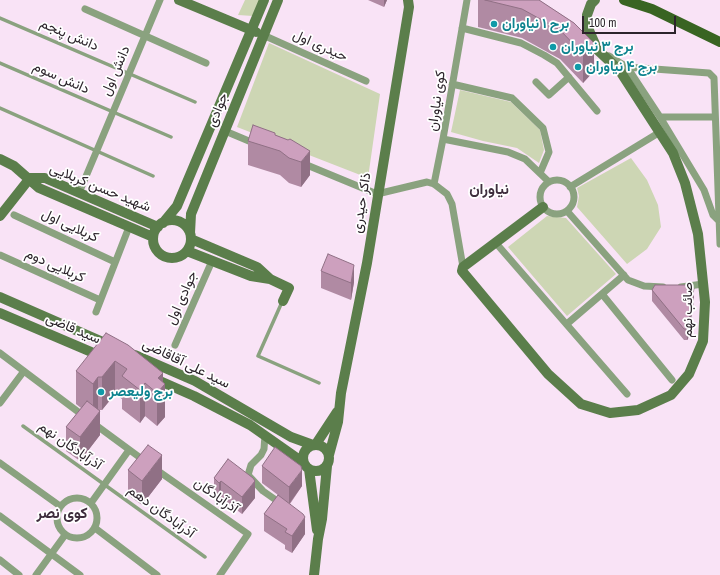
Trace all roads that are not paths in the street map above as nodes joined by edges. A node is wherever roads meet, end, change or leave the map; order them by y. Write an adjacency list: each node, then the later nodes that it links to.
1 (160, 0): 17 (street, دانش اول)
2 (179, 0): 13 (street)
3 (264, 0): 13 (street, جوادی)
4 (278, 0): 15 (street, جوادی)
5 (408, 0): 51 (street, ذاکر حیدری)
6 (467, 0): 12 (street, کوی نیاوران)
7 (596, 0): 19 (street)
8 (624, 0): 18 (main road)
9 (641, 0): 16 (main road)
10 (85, 9): 17 (street)
11 (0, 18): 23 (lane, دانش پنجم)
12 (462, 28): 24 (street); 27 (street, کوی نیاوران)
13 (251, 29): 15 (street); 34 (street, جوادی)
14 (575, 29): 19 (street, صائب نهم)
15 (263, 35): 25 (street, حیدری اول); 35 (street, جوادی)
16 (720, 35)
17 (145, 36): 21 (street); 23 (street, دانش اول)
18 (720, 42)
19 (597, 48): 22 (street); 36 (street, صائب نهم)
20 (0, 63): 31 (lane, دانش سوم)
21 (206, 63)
22 (627, 67): 32 (street); 33 (street)
23 (129, 74): 28 (lane, دانش پنجم); 31 (street, دانش اول)
24 (569, 77): 26 (street); 30 (street)
25 (366, 81)
26 (536, 82)
27 (452, 84): 38 (street, کوی نیاوران); 44 (street)
28 (196, 102)
29 (0, 108): 40 (lane)
30 (597, 111)
31 (113, 113): 37 (lane, دانش سوم); 40 (street, دانش اول)
32 (660, 116): 33 (street); 56 (street)
33 (715, 117): 41 (street)
34 (212, 126): 35 (street); 57 (street, جوادی)
35 (224, 131): 39 (street); 59 (street, جوادی)
36 (660, 132): 49 (street); 70 (street, صائب نهم)
37 (171, 137)
38 (443, 139): 44 (street, کوی نیاوران); 48 (street)
39 (261, 146)
40 (97, 151): 45 (lane); 50 (street, دانش اول)
41 (718, 154): 56 (street)
42 (0, 159): 46 (street, شهید حسن کربلایی)
43 (297, 161): 51 (street)
44 (540, 173): 47 (street, کوی نیاوران)
45 (153, 176)
46 (30, 178): 50 (street, شهید حسن کربلایی); 55 (street); 58 (street, شهید حسن کربلایی)
47 (549, 182): 49 (street); 52 (street)
48 (434, 184): 51 (street); 67 (street)
49 (570, 186): 53 (street)
50 (79, 193): 57 (street, شهید حسن کربلایی)
51 (377, 194): 87 (street, ذاکر حیدری)
52 (543, 207): 53 (street); 61 (street)
53 (567, 211): 68 (street)
54 (14, 215): 66 (street, کربلایی اول)
55 (0, 216)
56 (718, 220): 62 (street)
57 (161, 225): 59 (street); 60 (street)
58 (129, 227): 60 (street, شهید حسن کربلایی); 66 (street)
59 (190, 236): 63 (street); 69 (street)
60 (153, 237): 63 (street)
61 (495, 242): 67 (street); 77 (street)
62 (720, 243)
63 (187, 251): 65 (street)
64 (0, 256): 73 (street, کربلایی دوم)
65 (212, 261): 69 (street); 78 (street, جوادی اول)
66 (115, 262): 73 (street)
67 (462, 267): 70 (street, صائب نهم)
68 (624, 275): 70 (street); 71 (street)
69 (270, 279): 74 (street)
70 (703, 284)
71 (602, 294): 77 (street); 83 (street)
72 (0, 297): 88 (street, سید علی آقاقاضی)
73 (100, 300): 75 (street)
74 (283, 301): 84 (lane)
75 (96, 312)
76 (0, 313): 80 (street, سید قاضی)
77 (568, 323): 85 (street)
78 (175, 345)
79 (0, 353): 81 (street, آذرآبادگان)
80 (115, 362)
81 (24, 371): 86 (street); 92 (street, آذرآبادگان)
82 (144, 374): 90 (street)
83 (672, 380)
84 (319, 383)
85 (628, 394)
86 (0, 403)
87 (339, 409): 91 (street); 93 (street, ذاکر حیدری)
88 (271, 425): 90 (street); 91 (street, سید علی آقاقاضی)
89 (23, 426): 97 (lane, آذرآبادگان نهم)
90 (265, 435): 95 (street); 100 (street)
91 (315, 444): 93 (street); 95 (street)
92 (128, 450): 97 (street); 112 (street, آذرآبادگان)
93 (329, 455): 96 (street)
94 (0, 463): 99 (street)
95 (306, 466): 96 (street); 104 (street)
96 (327, 466): 104 (street)
97 (105, 484): 98 (street); 106 (lane, آذرآبادگان دهم)
98 (91, 503): 99 (street); 102 (street)
99 (60, 506): 103 (street)
100 (293, 511)
101 (0, 516): 105 (street)
102 (95, 528): 103 (street); 111 (street)
103 (65, 534): 105 (street)
104 (318, 539): 113 (street)
105 (51, 554): 109 (street); 110 (street)
106 (205, 557)
107 (0, 560): 108 (street)
108 (19, 575)
109 (36, 575)
110 (80, 575)
111 (157, 575)
112 (220, 575)
113 (314, 575)

